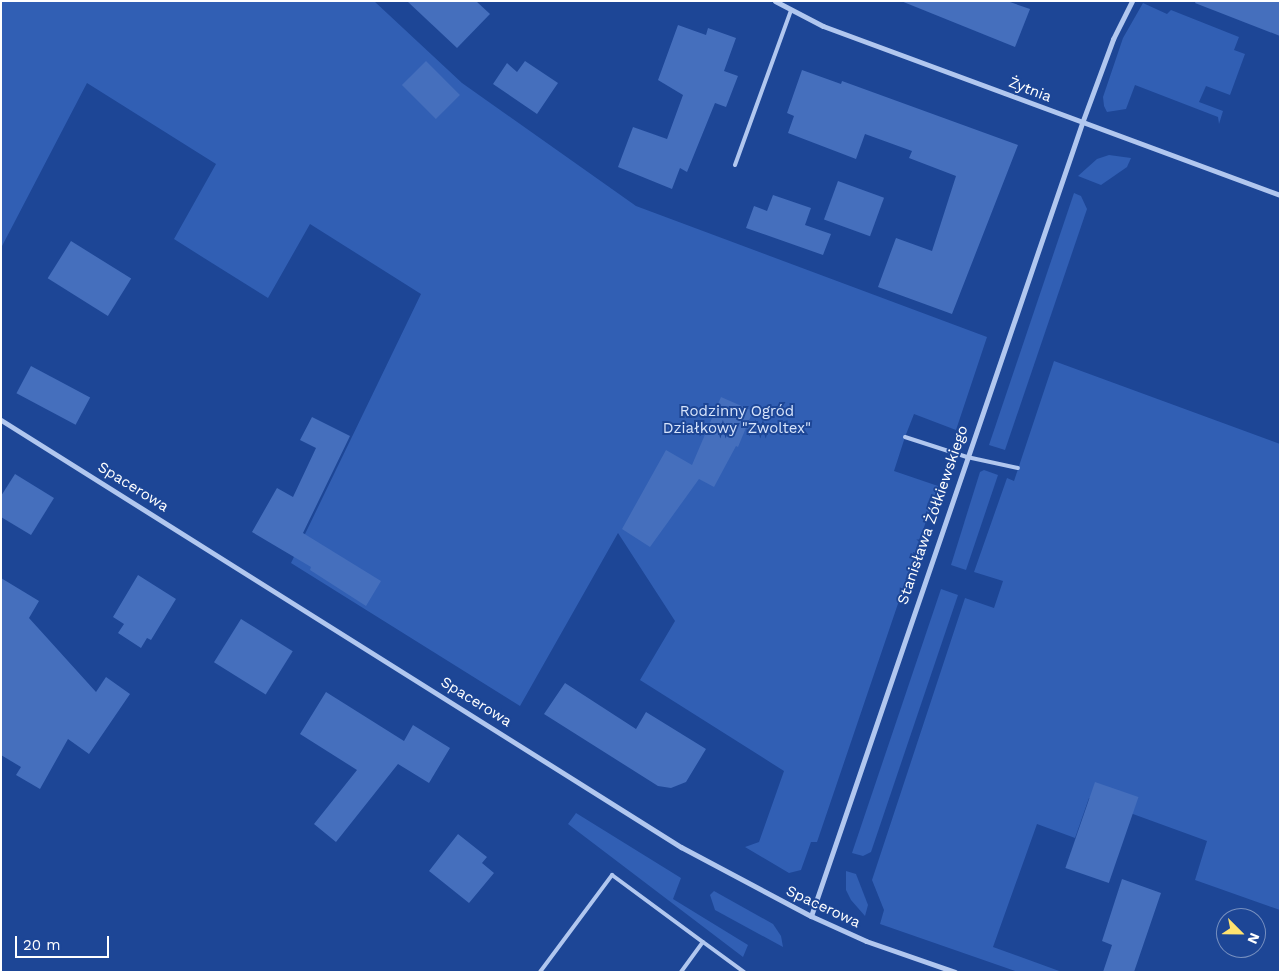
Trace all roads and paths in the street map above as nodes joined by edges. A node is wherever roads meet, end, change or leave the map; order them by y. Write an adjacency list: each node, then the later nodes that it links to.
1 (774, 1): 3 (street, Żytnia)
2 (1132, 1): 4 (street, Stanisława Żółkiewskiego)
3 (791, 10): 4 (street, Żytnia); 5 (lane)
4 (1082, 123): 6 (street, Żytnia); 9 (street, Stanisława Żółkiewskiego)
5 (735, 165)
6 (1280, 195)
7 (1, 420): 11 (street, Spacerowa)
8 (905, 437): 9 (lane)
9 (966, 456): 10 (lane); 11 (street, Stanisława Żółkiewskiego)
10 (1018, 468)
11 (811, 916): 16 (street, Spacerowa)
12 (702, 942): 13 (lane); 14 (lane); 15 (lane)
13 (540, 972)
14 (681, 972)
15 (744, 972)
16 (955, 972)

